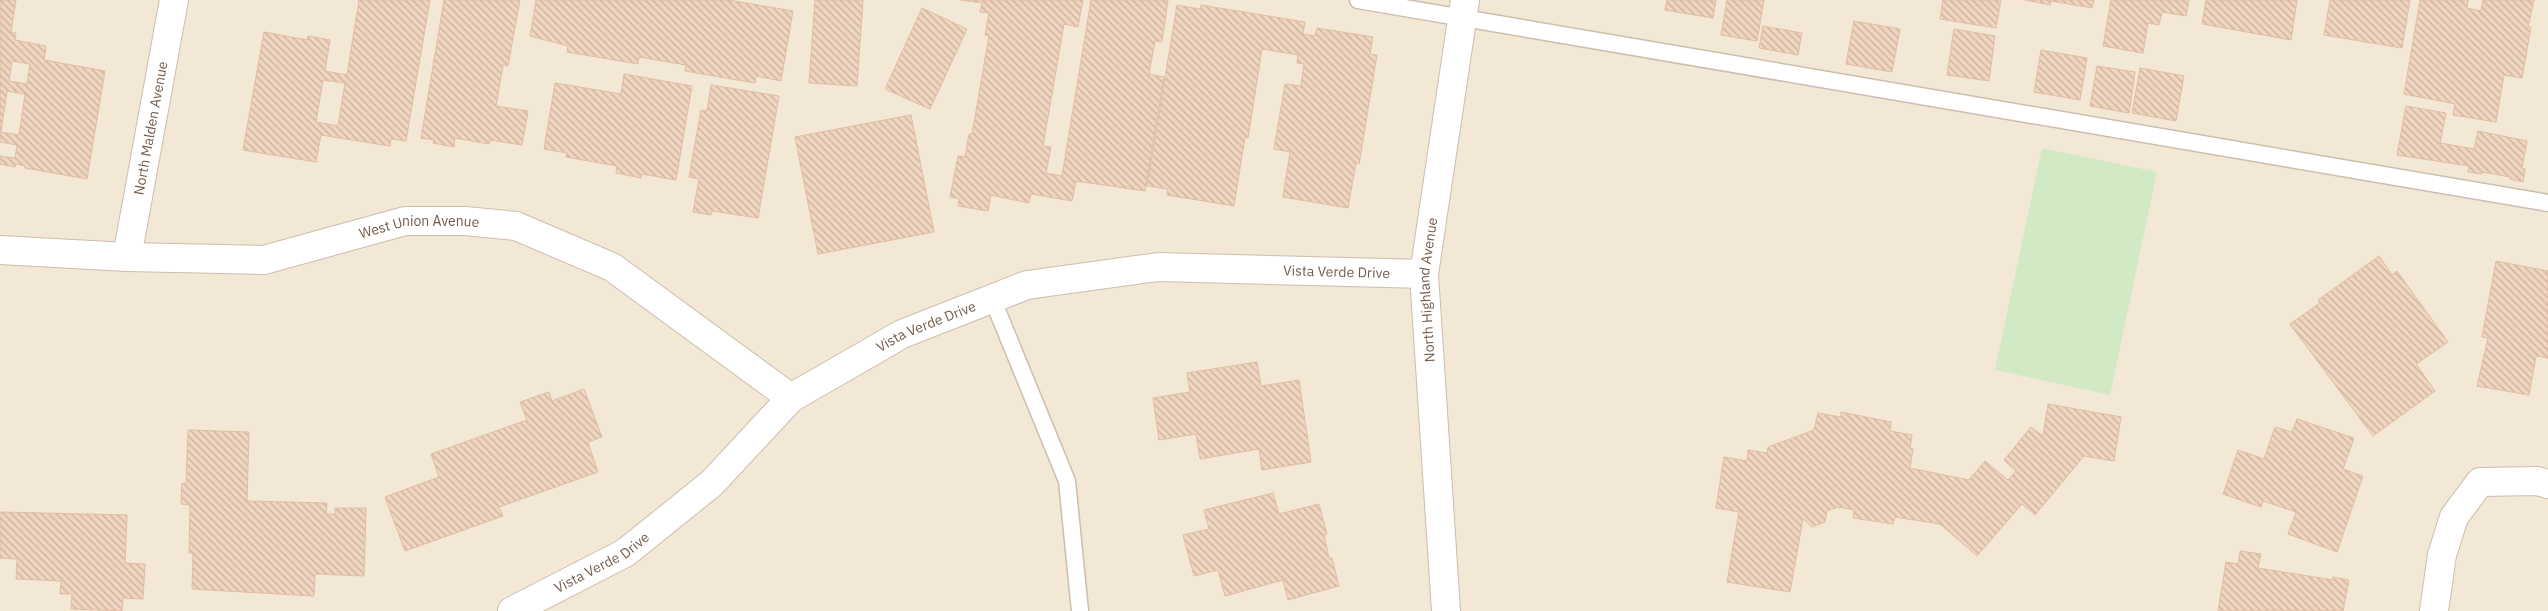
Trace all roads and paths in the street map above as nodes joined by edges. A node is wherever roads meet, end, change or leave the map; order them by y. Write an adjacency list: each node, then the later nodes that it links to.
1 (174, 0): 6 (street, North Malden Avenue)
2 (1358, 0): 3 (lane)
3 (1463, 9): 4 (lane); 7 (street, North Highland Avenue)
4 (2548, 203)
5 (0, 250): 6 (street, West Union Avenue)
6 (127, 257): 9 (street, West Union Avenue)
7 (1424, 274): 8 (street, Vista Verde Drive); 13 (street, North Highland Avenue)
8 (992, 298): 9 (street, Vista Verde Drive); 12 (lane)
9 (791, 398): 11 (street, Vista Verde Drive)
10 (2548, 484): 14 (street)
11 (512, 611)
12 (1080, 611)
13 (1446, 611)
14 (2434, 611)

